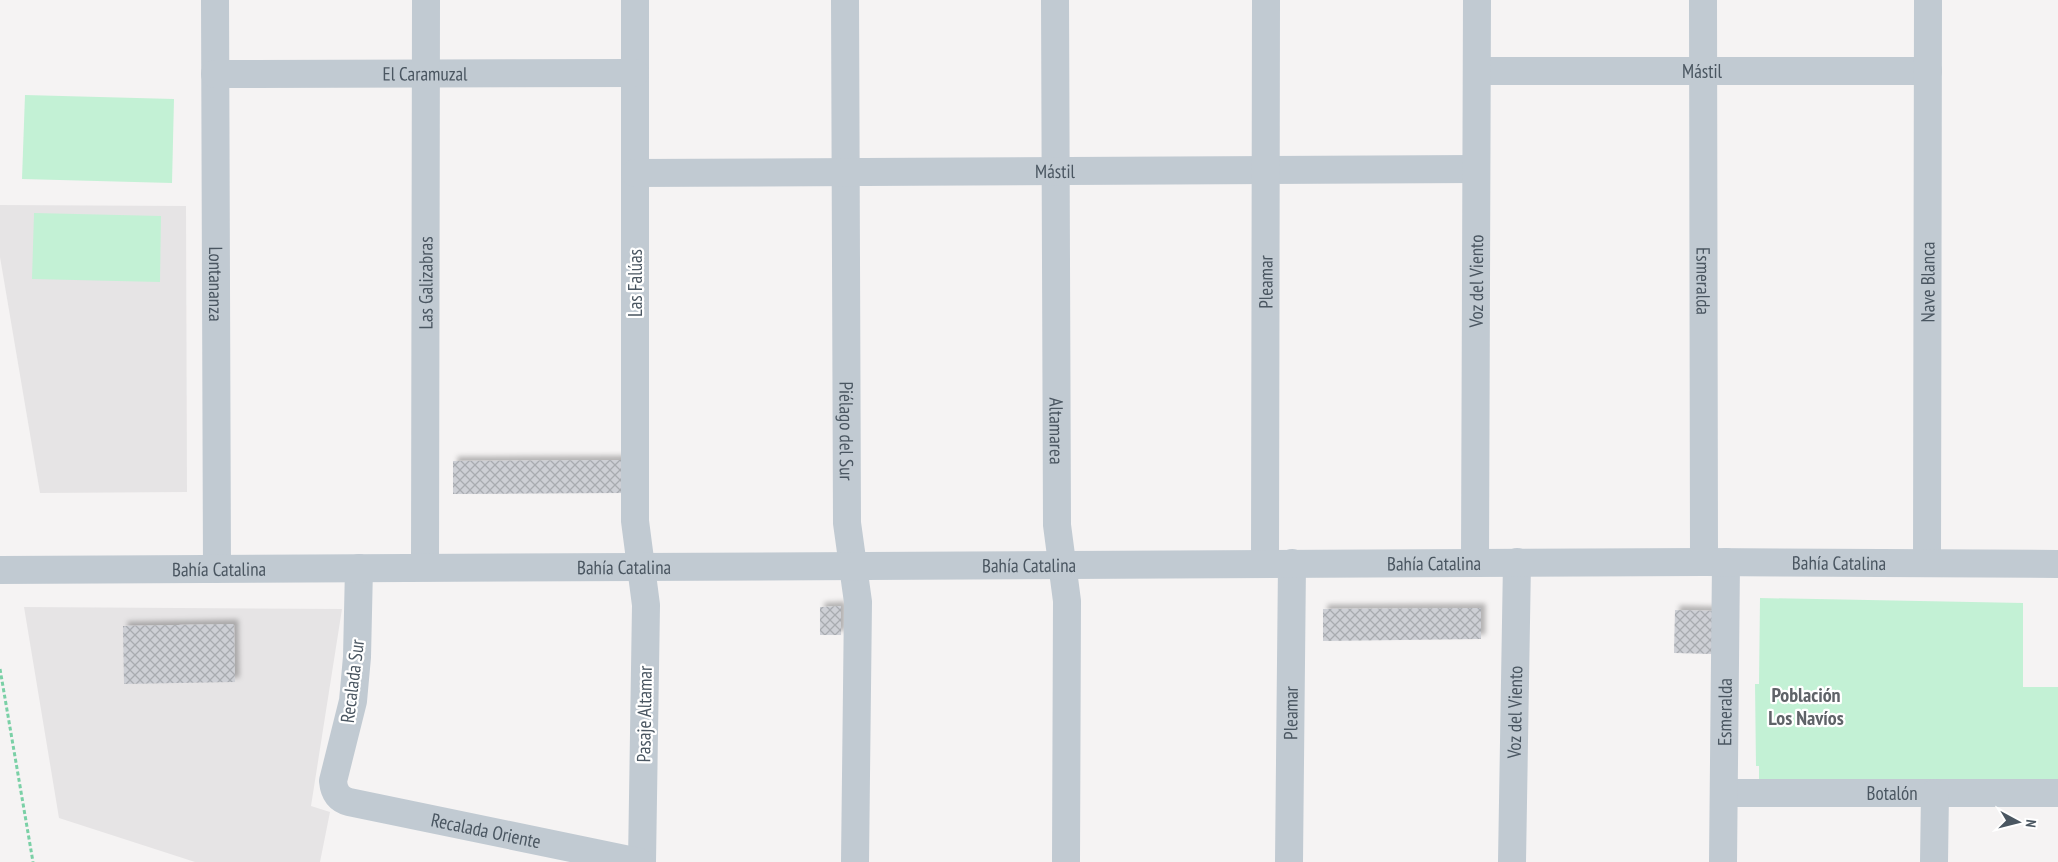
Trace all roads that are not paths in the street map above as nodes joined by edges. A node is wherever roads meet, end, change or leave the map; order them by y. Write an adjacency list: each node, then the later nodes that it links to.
1 (215, 0): 14 (street, Lontananza)
2 (426, 0): 15 (street, Las Galizabras)
3 (635, 0): 13 (street, Las Falúas)
4 (845, 0): 20 (street, Piélago del Sur)
5 (1055, 0): 17 (street, Altamarea)
6 (1266, 0): 18 (street, Pleamar)
7 (1477, 0): 11 (street, Voz del Viento)
8 (1704, 0): 12 (street, Esmeralda)
9 (1928, 0): 10 (street, Nave Blanca)
10 (1928, 70): 12 (street, Mástil); 26 (street, Nave Blanca)
11 (1477, 71): 12 (street, Mástil); 16 (street, Voz del Viento)
12 (1704, 71): 23 (street, Esmeralda)
13 (635, 73): 15 (street, El Caramuzal); 19 (street, Las Falúas)
14 (215, 74): 15 (street, El Caramuzal); 32 (street, Lontananza)
15 (426, 74): 31 (street, Las Galizabras)
16 (1476, 169): 18 (street, Mástil); 21 (street, Voz del Viento)
17 (1055, 170): 18 (street, Mástil); 20 (street, Mástil); 27 (street, Altamarea)
18 (1266, 170): 24 (street, Pleamar)
19 (635, 172): 20 (street, Mástil); 30 (street, Las Falúas)
20 (846, 172): 29 (street, Piélago del Sur)
21 (1475, 562): 22 (street, Bahía Catalina); 25 (street, Bahía Catalina)
22 (1517, 562): 23 (street, Bahía Catalina); 43 (street, Voz del Viento)
23 (1715, 562): 26 (street, Bahía Catalina); 36 (street, Esmeralda)
24 (1265, 563): 25 (street, Bahía Catalina); 27 (street, Bahía Catalina)
25 (1292, 563): 42 (street, Pleamar)
26 (1927, 563): 28 (street, Bahía Catalina)
27 (1062, 564): 29 (street, Bahía Catalina); 41 (street, Altamarea)
28 (2058, 564)
29 (853, 565): 30 (street, Bahía Catalina); 40 (street, Piélago del Sur)
30 (640, 566): 31 (street, Bahía Catalina); 39 (street, Pasaje Altamar)
31 (426, 567): 33 (street, Bahía Catalina)
32 (217, 568): 33 (street, Bahía Catalina); 34 (street, Bahía Catalina)
33 (359, 568): 35 (street, Recalada Sur)
34 (0, 570)
35 (335, 793): 39 (street, Recalada Oriente)
36 (1724, 793): 37 (street, Botalón); 44 (street, Esmeralda)
37 (1935, 793): 38 (street, Botalón); 45 (street)
38 (2058, 793)
39 (641, 862)
40 (855, 862)
41 (1066, 862)
42 (1289, 862)
43 (1512, 862)
44 (1723, 862)
45 (1934, 862)

